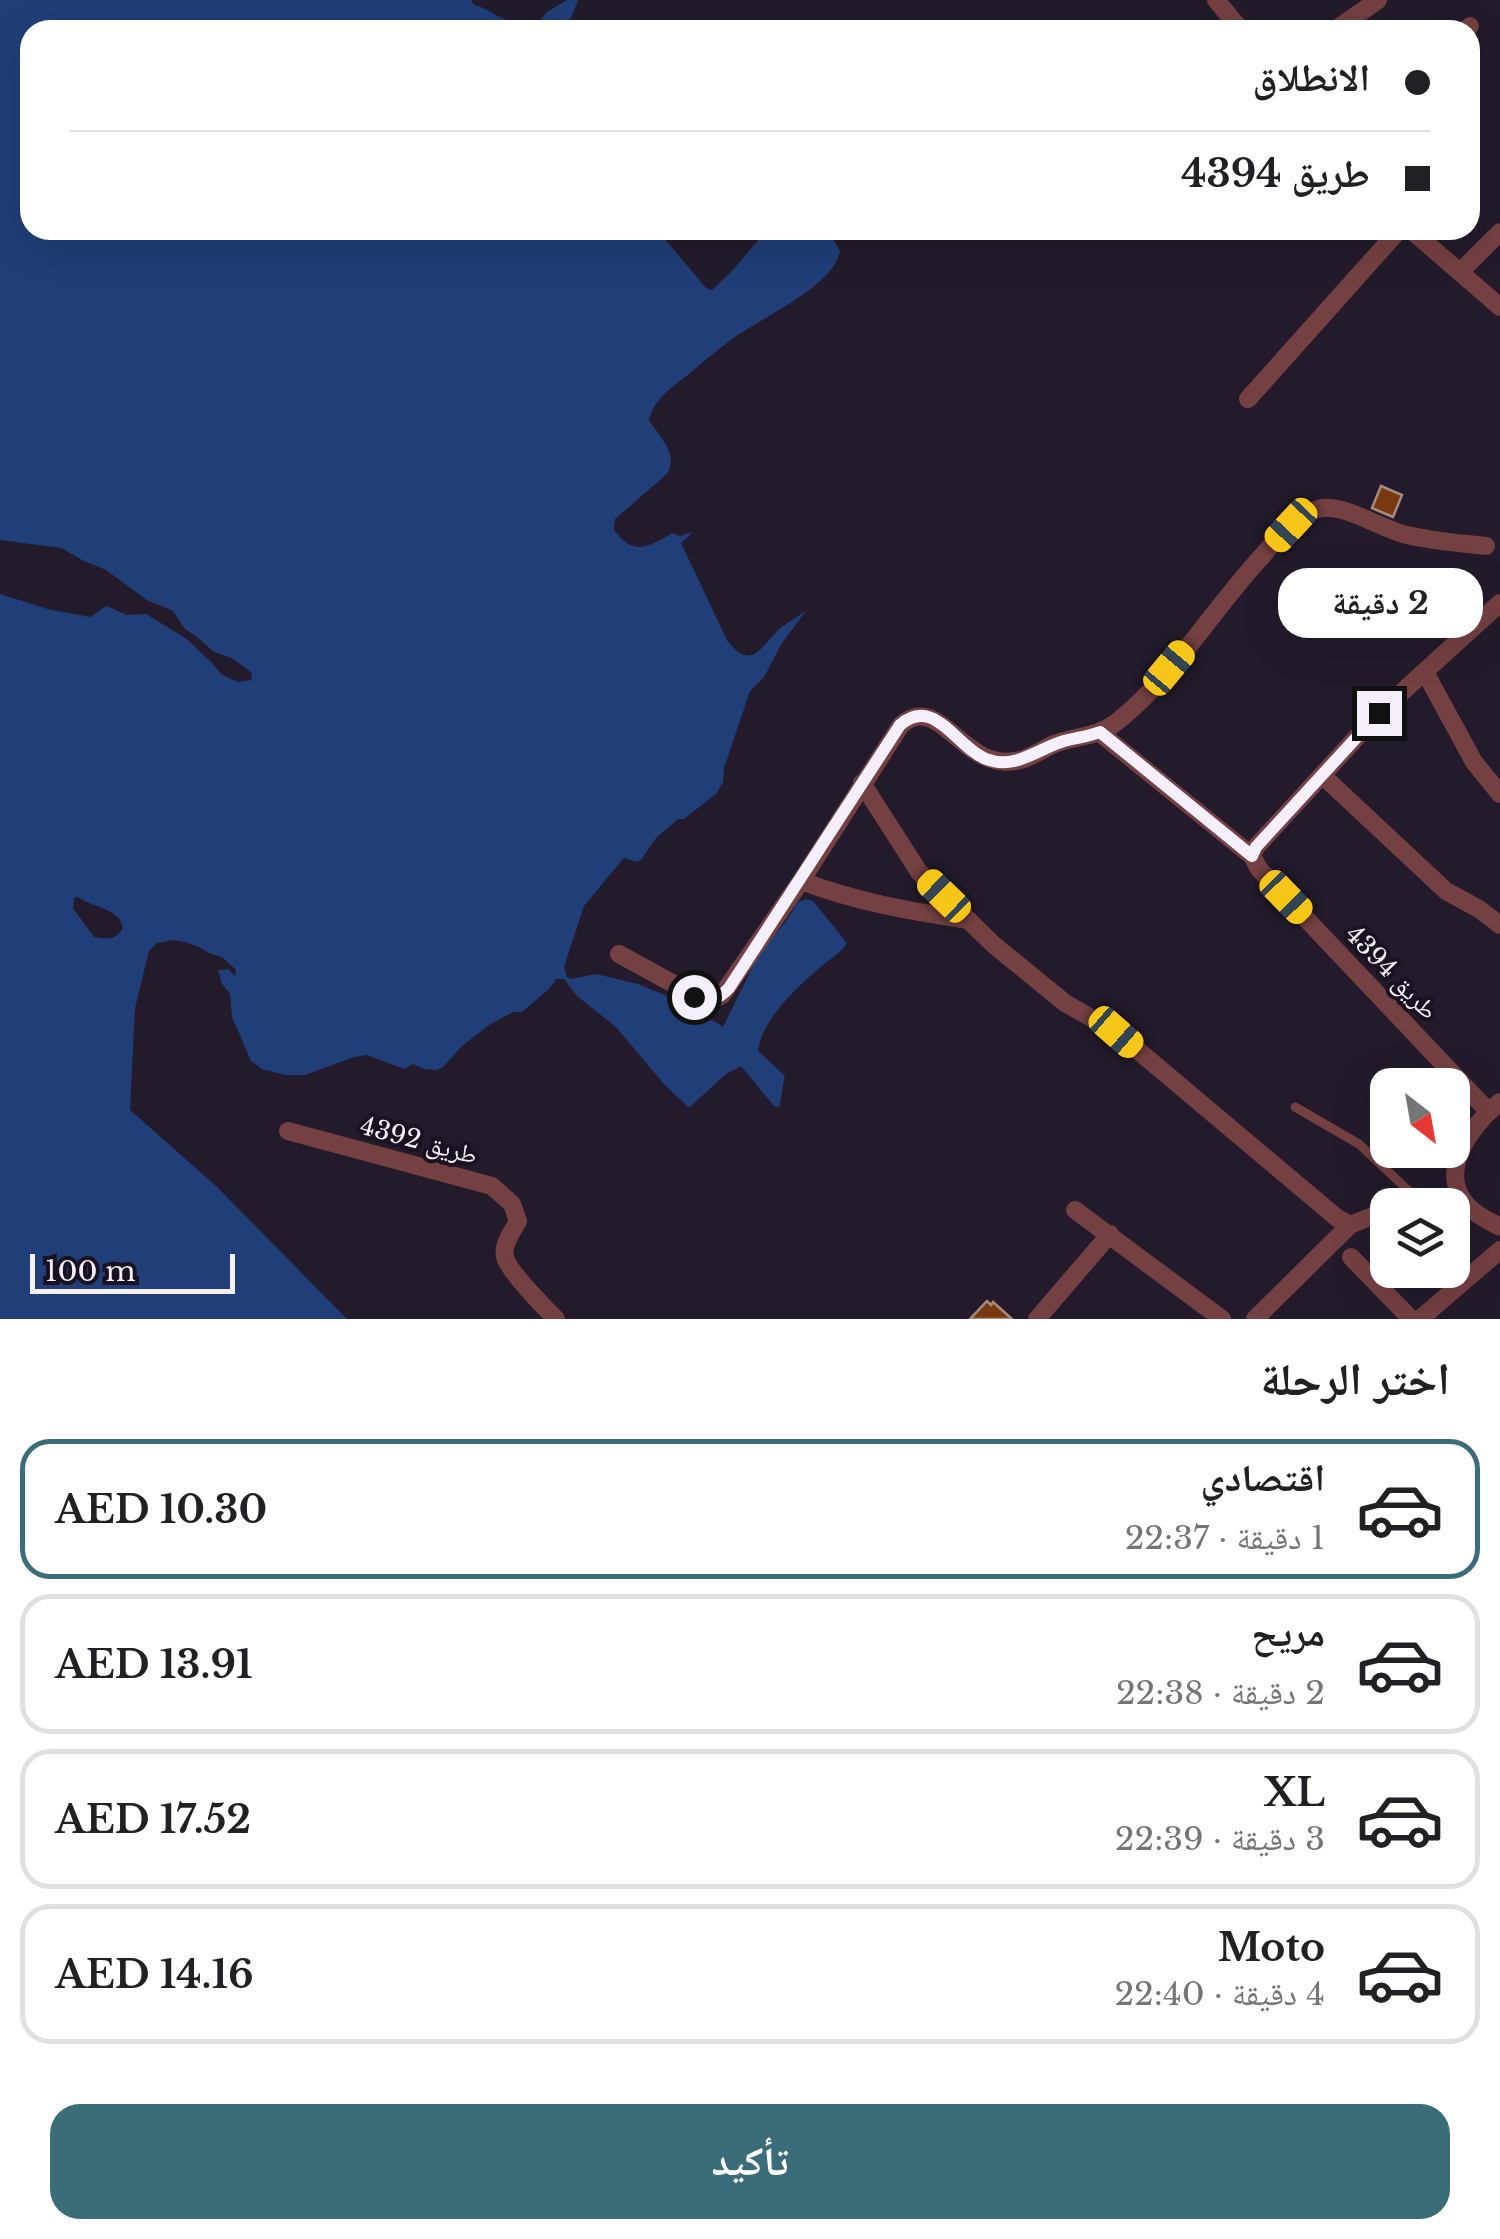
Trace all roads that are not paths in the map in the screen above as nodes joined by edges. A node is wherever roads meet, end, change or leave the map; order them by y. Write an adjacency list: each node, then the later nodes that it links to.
1 (1216, 0): 3 (street)
2 (1378, 0): 4 (street)
3 (1233, 20)
4 (1349, 20)
5 (1500, 232): 8 (street)
6 (1389, 240): 10 (street)
7 (1423, 240): 8 (street)
8 (1460, 272): 9 (street)
9 (1500, 307)
10 (1248, 399)
11 (1486, 546): 14 (street)
12 (1500, 603): 13 (street)
13 (1425, 672): 15 (street); 17 (street)
14 (1100, 732): 16 (street); 18 (street, طريق 4394)
15 (1323, 776): 18 (street); 21 (street)
16 (862, 783): 19 (street); 20 (street)
17 (1500, 794)
18 (1252, 856): 24 (street, طريق 4394)
19 (800, 881): 20 (street); 22 (street)
20 (969, 920): 31 (street)
21 (1500, 925)
22 (619, 954)
23 (1295, 1106): 26 (lane)
24 (1494, 1107): 27 (street, طريق 4394)
25 (288, 1130): 36 (street, طريق 4392)
26 (1406, 1188)
27 (1458, 1188)
28 (1076, 1210): 33 (street)
29 (1470, 1214): 32 (street)
30 (1370, 1217): 31 (street)
31 (1350, 1225): 39 (street)
32 (1500, 1227)
33 (1110, 1234): 37 (street); 38 (street)
34 (1500, 1250): 41 (street)
35 (1350, 1257): 40 (street)
36 (556, 1319)
37 (1036, 1319)
38 (1222, 1319)
39 (1255, 1319)
40 (1410, 1319)
41 (1420, 1319)

